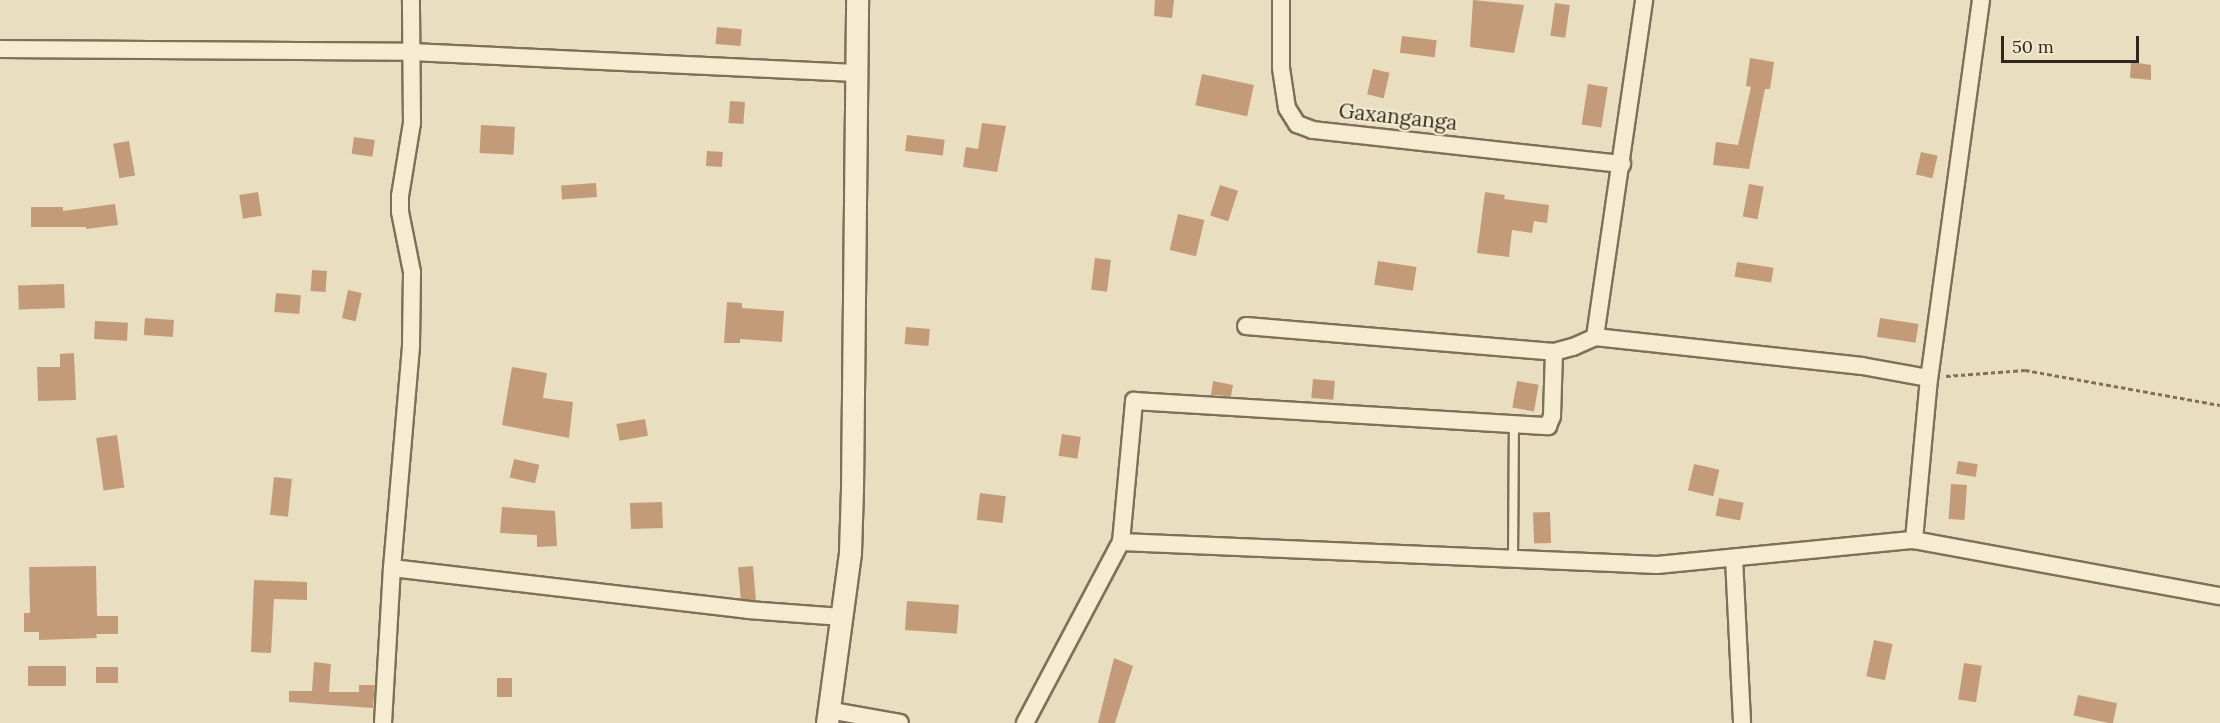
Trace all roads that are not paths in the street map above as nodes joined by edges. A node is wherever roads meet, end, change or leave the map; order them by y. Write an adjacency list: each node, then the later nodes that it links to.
1 (411, 0): 7 (street)
2 (857, 0): 8 (street)
3 (1281, 0): 9 (street, Gaxanganga)
4 (1644, 0): 9 (street)
5 (1981, 0): 13 (street)
6 (0, 49): 7 (street)
7 (411, 52): 8 (street); 19 (street)
8 (856, 73): 21 (street)
9 (1622, 164): 11 (street)
10 (1246, 326): 12 (street)
11 (1595, 336): 12 (street); 13 (street)
12 (1554, 352): 14 (street)
13 (1929, 378): 15 (street)
14 (1514, 424): 16 (street); 18 (lane)
15 (1914, 540): 17 (street); 20 (street)
16 (1121, 542): 18 (street); 25 (street)
17 (1734, 558): 18 (street); 26 (street)
18 (1514, 559)
19 (392, 568): 21 (street); 23 (street)
20 (2220, 596)
21 (842, 616): 22 (street)
22 (828, 716): 24 (street)
23 (383, 723)
24 (900, 723)
25 (1025, 723)
26 (1742, 723)

